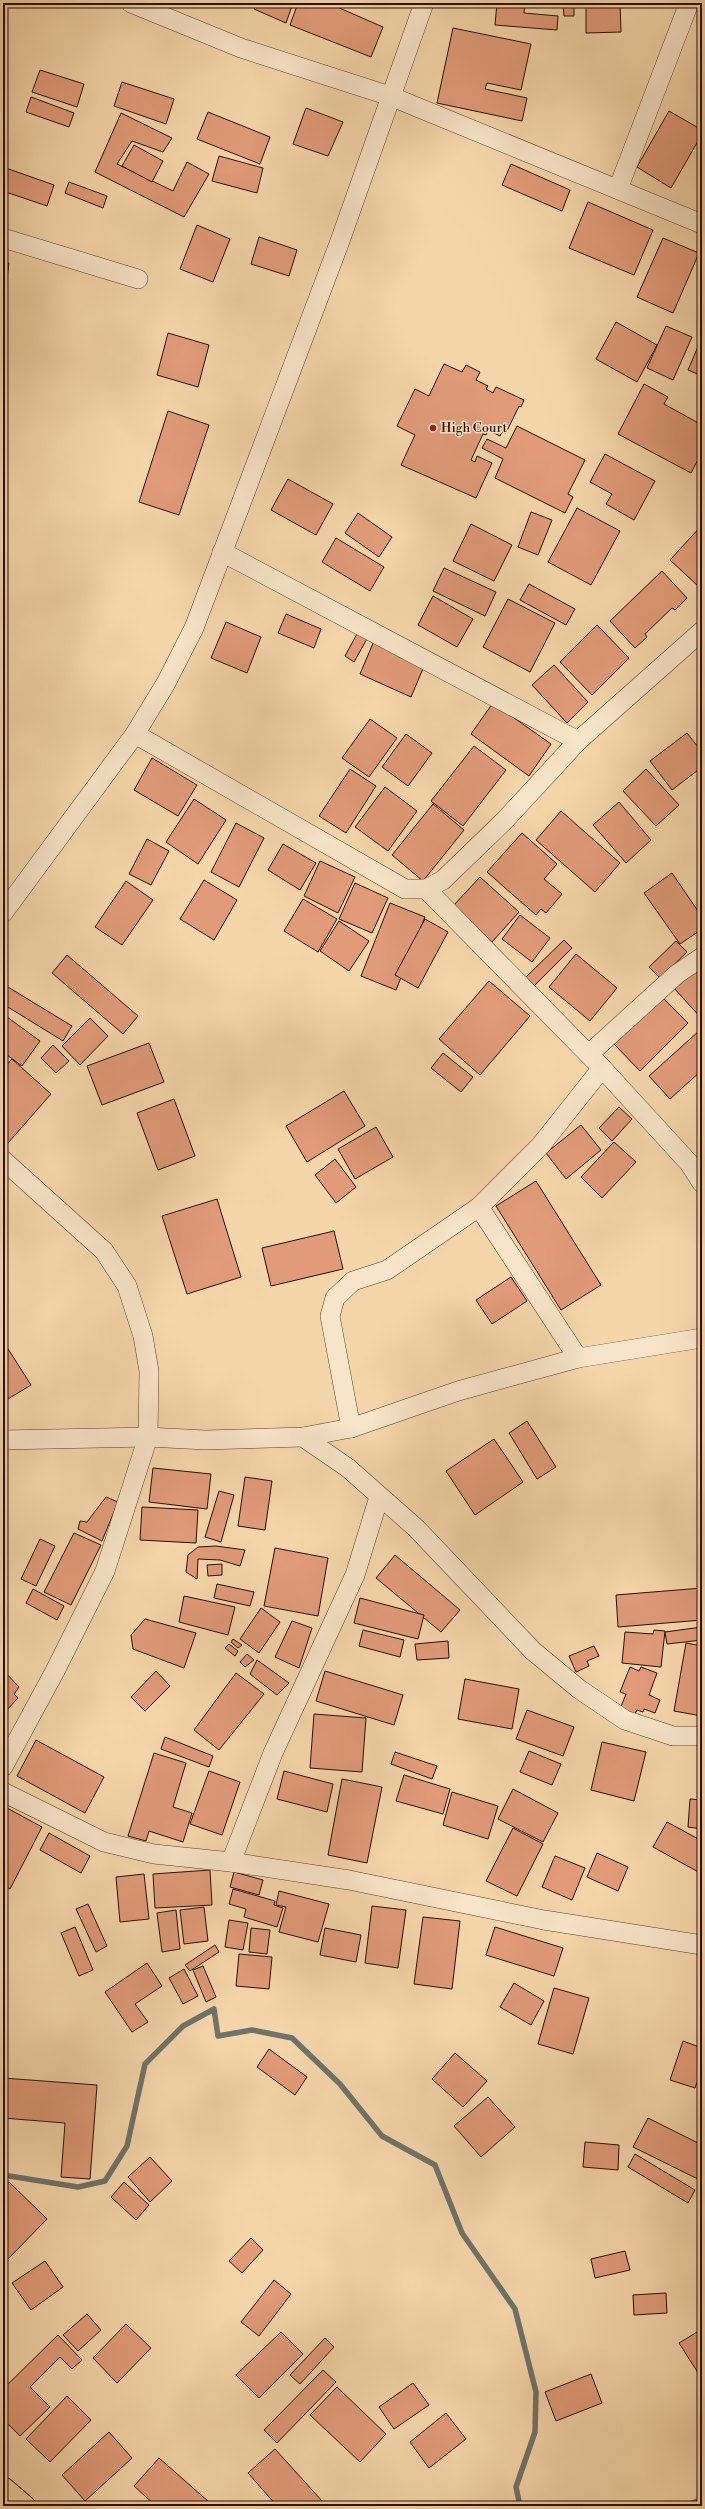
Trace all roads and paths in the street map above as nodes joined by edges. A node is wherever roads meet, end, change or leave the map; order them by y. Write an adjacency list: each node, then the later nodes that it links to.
1 (131, 3): 4 (street)
2 (424, 3): 5 (street)
3 (689, 3): 6 (street)
4 (170, 10): 5 (street)
5 (390, 96): 6 (street); 10 (street)
6 (618, 189): 7 (street)
7 (702, 224)
8 (3, 238): 9 (street)
9 (138, 279)
10 (222, 552): 12 (street); 13 (street)
11 (702, 631): 13 (street)
12 (135, 734): 14 (street); 15 (street)
13 (578, 742): 14 (street)
14 (426, 889): 17 (street)
15 (3, 913)
16 (702, 957): 17 (street)
17 (589, 1054): 18 (street)
18 (602, 1068): 20 (street); 21 (street)
19 (3, 1160): 25 (street)
20 (702, 1183)
21 (479, 1207): 23 (street); 24 (street)
22 (702, 1338): 23 (street)
23 (578, 1358): 24 (street)
24 (351, 1428): 26 (street)
25 (148, 1437): 26 (street); 27 (street); 30 (street)
26 (303, 1437): 28 (street)
27 (3, 1440)
28 (379, 1497): 29 (street); 32 (street)
29 (702, 1736)
30 (3, 1767)
31 (3, 1792): 32 (street)
32 (231, 1862): 33 (street)
33 (702, 1945)
34 (3, 2488): 35 (highway)
35 (24, 2506)

